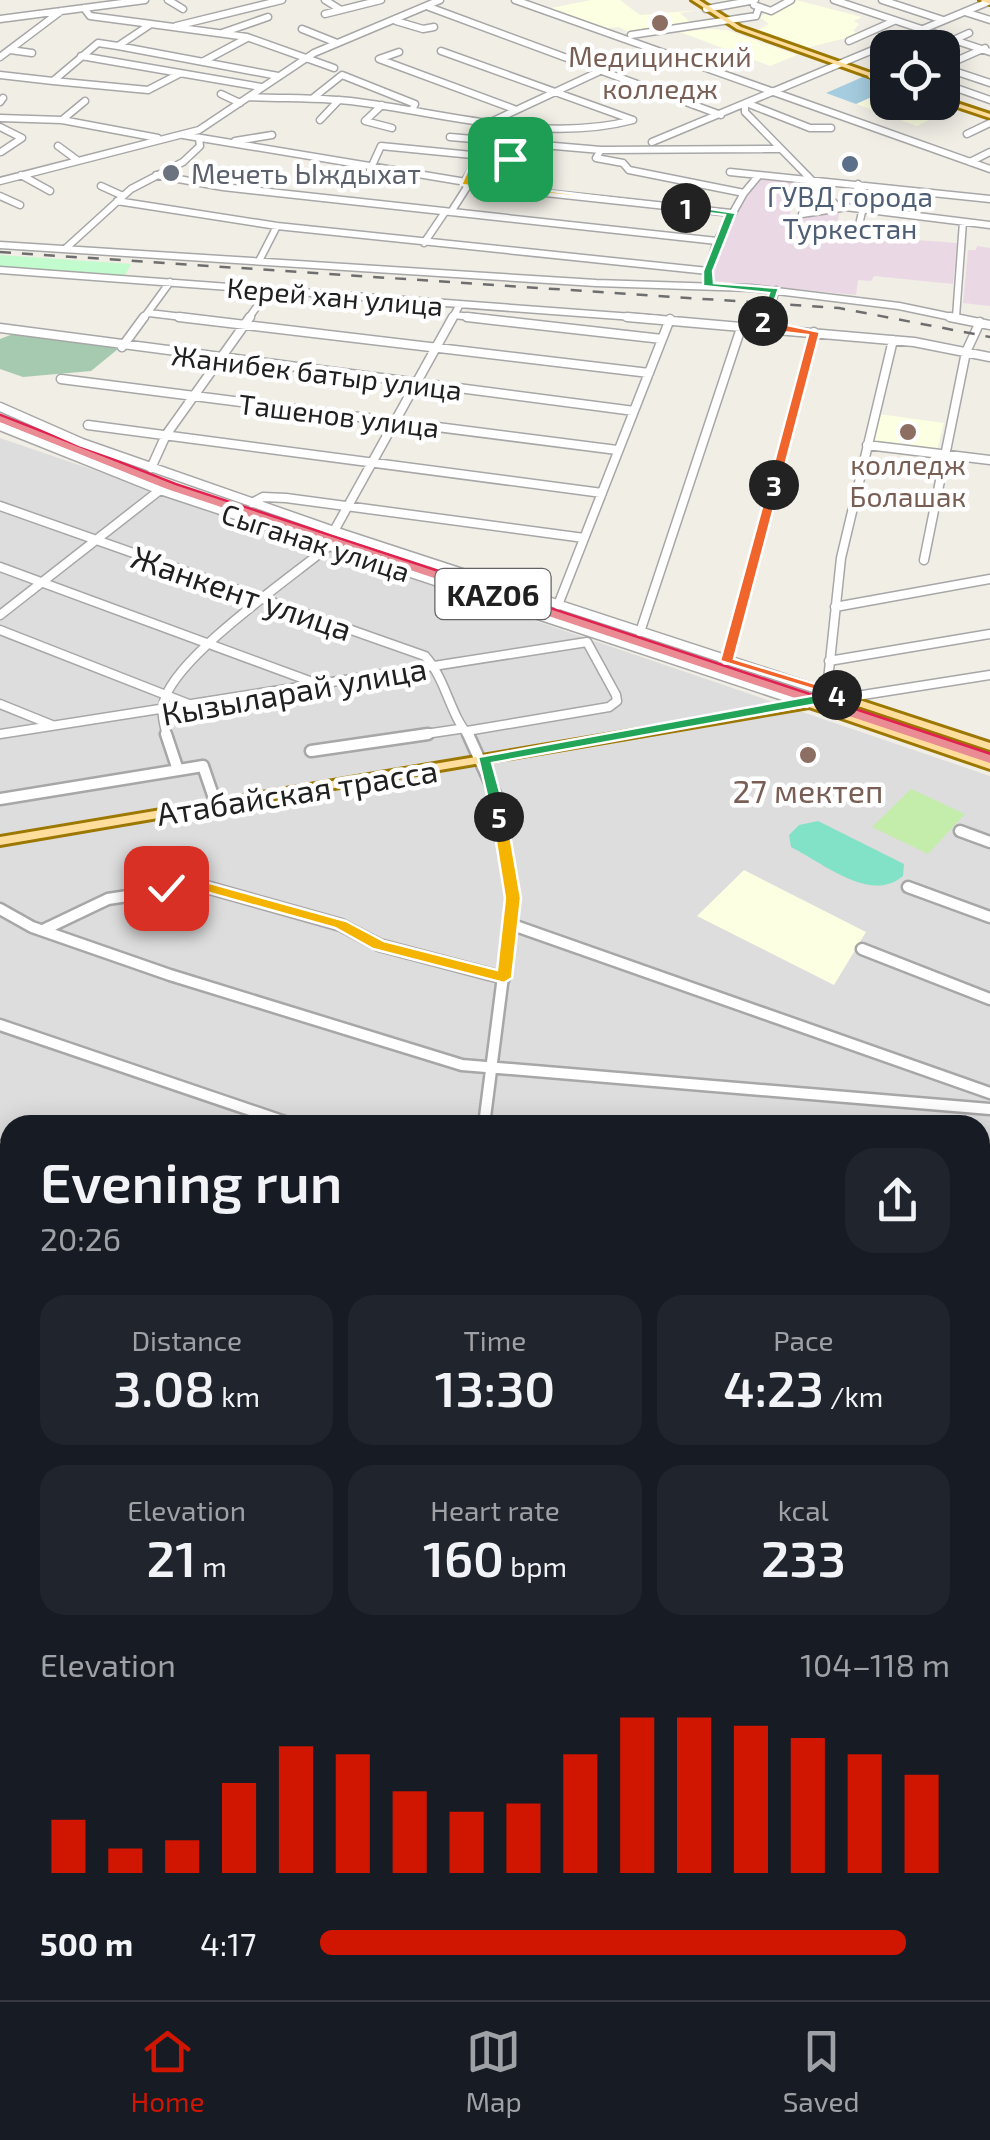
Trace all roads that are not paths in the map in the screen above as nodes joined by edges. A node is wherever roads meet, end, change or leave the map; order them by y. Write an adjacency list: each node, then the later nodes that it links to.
1 (146, 0): 15 (street)
2 (168, 0): 16 (street)
3 (282, 0): 33 (street)
4 (325, 0): 19 (street)
5 (381, 0): 19 (street)
6 (440, 0): 14 (street)
7 (515, 0): 40 (street)
8 (695, 0): 17 (main road)
9 (790, 0): 13 (street)
10 (834, 0): 26 (street)
11 (882, 0): 27 (street)
12 (987, 1): 20 (street)
13 (754, 3): 17 (street); 29 (street)
14 (429, 7): 25 (street); 59 (street)
15 (84, 8): 18 (street); 23 (street)
16 (183, 9)
17 (706, 9): 29 (main road)
18 (62, 10): 24 (street); 46 (street)
19 (340, 10): 21 (street)
20 (964, 12): 27 (street); 28 (street)
21 (325, 14)
22 (268, 17): 37 (street)
23 (106, 18): 30 (street); 31 (street)
24 (0, 20)
25 (394, 20): 32 (street); 43 (street)
26 (894, 20): 35 (street); 41 (street)
27 (944, 20): 35 (street)
28 (990, 20)
29 (723, 21): 40 (street); 57 (main road)
30 (151, 24): 33 (street); 44 (street)
31 (94, 27)
32 (434, 27)
33 (172, 28): 37 (street)
34 (302, 29): 43 (street)
35 (922, 30)
36 (969, 33): 38 (street)
37 (218, 34): 39 (street)
38 (960, 37)
39 (247, 38): 53 (street); 56 (street)
40 (625, 38): 70 (street)
41 (849, 41)
42 (960, 42): 47 (street)
43 (337, 43): 53 (street)
44 (118, 46): 52 (street); 56 (street)
45 (990, 49): 47 (street)
46 (10, 50): 51 (street); 54 (street)
47 (982, 50): 55 (street)
48 (400, 52): 86 (street)
49 (441, 52): 69 (street)
50 (870, 52): 57 (street)
51 (32, 53)
52 (81, 56): 60 (street); 65 (street)
53 (309, 56): 58 (street); 64 (street)
54 (0, 58)
55 (960, 59)
56 (204, 61): 64 (street)
57 (840, 64): 62 (main road); 70 (street)
58 (334, 68)
59 (599, 72): 69 (street); 87 (street)
60 (190, 73): 65 (street); 67 (street)
61 (960, 73): 66 (street)
62 (870, 74)
63 (0, 76): 65 (street)
64 (278, 76): 67 (street)
65 (53, 80)
66 (990, 84)
67 (261, 87): 76 (street)
68 (960, 89): 73 (street)
69 (554, 91): 86 (street); 93 (street)
70 (778, 92): 82 (street); 114 (street)
71 (990, 92): 73 (street)
72 (221, 94): 76 (street)
73 (980, 96): 78 (street)
74 (313, 98): 75 (street); 76 (street); 84 (street)
75 (322, 98): 77 (street); 85 (street)
76 (243, 100): 98 (street)
77 (339, 100): 81 (street); 91 (street)
78 (990, 100)
79 (85, 102): 90 (street)
80 (44, 105): 89 (street)
81 (382, 105): 84 (street); 95 (street)
82 (747, 105): 87 (street); 96 (street); 107 (street)
83 (960, 108): 92 (main road)
84 (412, 109): 93 (street)
85 (313, 110)
86 (514, 110): 93 (street)
87 (721, 115): 105 (street)
88 (0, 118): 89 (street)
89 (32, 118): 90 (street)
90 (62, 120): 103 (street)
91 (320, 120)
92 (990, 120): 97 (street)
93 (493, 121)
94 (0, 127): 109 (street)
95 (392, 128)
96 (831, 128)
97 (967, 134)
98 (183, 135): 101 (street); 103 (street)
99 (272, 136): 104 (street)
100 (450, 137): 102 (street)
101 (199, 139): 104 (street); 119 (street)
102 (488, 139): 108 (street); 111 (street)
103 (164, 140): 112 (street)
104 (234, 141): 116 (street)
105 (652, 142)
106 (58, 146): 112 (street)
107 (780, 149): 108 (street); 121 (street)
108 (601, 150): 127 (street)
109 (1, 152)
110 (990, 152): 114 (street)
111 (478, 156): 113 (street); 116 (street); 123 (street)
112 (77, 160): 118 (street)
113 (523, 160)
114 (970, 162): 115 (street)
115 (990, 169)
116 (370, 170): 123 (street)
117 (730, 172): 120 (street)
118 (21, 175): 122 (street); 126 (street)
119 (156, 175): 129 (street); 134 (street)
120 (759, 175): 121 (street); 127 (street)
121 (808, 178): 124 (street); 133 (street)
122 (0, 181)
123 (467, 183): 134 (street); 136 (street)
124 (858, 184): 130 (street); 131 (street)
125 (100, 186): 129 (street)
126 (50, 191)
127 (744, 193): 136 (street)
128 (0, 196): 132 (street)
129 (120, 198): 140 (street); 145 (street)
130 (875, 198)
131 (990, 198)
132 (20, 205)
133 (842, 207): 135 (street); 137 (street)
134 (448, 212): 142 (street); 143 (street)
135 (862, 212): 138 (street); 141 (street)
136 (731, 213): 142 (street)
137 (802, 214)
138 (963, 222): 139 (street); 156 (street)
139 (990, 225)
140 (277, 226): 143 (street); 146 (street)
141 (857, 232)
142 (717, 240): 148 (street)
143 (424, 242): 148 (street)
144 (0, 245): 145 (street)
145 (64, 249): 146 (street)
146 (259, 261): 150 (street)
147 (0, 270): 149 (street, Керей хан улица)
148 (708, 271): 150 (street)
149 (170, 282): 151 (street, Керей хан улица); 154 (street)
150 (708, 286): 152 (street)
151 (268, 290): 153 (street, Керей хан улица); 159 (street)
152 (776, 290): 156 (street); 162 (street)
153 (460, 306): 155 (street); 157 (street, Керей хан улица)
154 (148, 313): 159 (street); 167 (street)
155 (454, 315): 165 (street, Керей хан улица); 168 (street)
156 (956, 317): 158 (street)
157 (670, 319): 161 (street, Керей хан улица); 165 (street)
158 (980, 322): 160 (street); 169 (street)
159 (245, 324): 168 (street); 171 (street)
160 (990, 324)
161 (742, 325): 162 (street, Керей хан улица); 205 (street)
162 (754, 326): 164 (street, Керей хан улица)
163 (0, 328): 167 (street, Жанибек батыр улица)
164 (814, 332): 166 (street, Керей хан улица); 208 (street)
165 (662, 339): 172 (street)
166 (893, 340): 169 (street, Керей хан улица); 181 (street)
167 (122, 347): 171 (street, Жанибек батыр улица)
168 (435, 347): 172 (street); 174 (street)
169 (966, 352): 170 (street, Керей хан улица); 183 (street)
170 (990, 357)
171 (220, 360): 174 (street, Жанибек батыр улица); 175 (street)
172 (648, 373): 176 (street)
173 (60, 379): 175 (street, Ташенов улица)
174 (414, 384): 176 (street, Жанибек батыр улица); 178 (street)
175 (194, 396): 178 (street, Ташенов улица); 180 (street)
176 (634, 412): 182 (street)
177 (0, 417): 186 (street); 187 (street, Сыганак улица); 215 (highway, KАZ06)
178 (393, 422): 182 (street, Ташенов улица); 185 (street)
179 (88, 425): 180 (street)
180 (166, 435): 185 (street); 186 (street)
181 (867, 445): 183 (street); 202 (street)
182 (617, 450): 188 (street)
183 (943, 455): 184 (street); 196 (street)
184 (990, 460)
185 (370, 462): 188 (street); 191 (street)
186 (151, 468): 189 (street)
187 (160, 490): 194 (street); 195 (street, Сыганак улица)
188 (602, 493): 193 (street)
189 (252, 503): 191 (street); 192 (street)
190 (0, 506): 194 (street, Жанкент улица)
191 (346, 506): 192 (street); 193 (street)
192 (334, 532): 201 (street)
193 (584, 538): 201 (street)
194 (96, 540): 199 (street); 200 (street, Жанкент улица)
195 (330, 546): 200 (street); 215 (street, Сыганак улица)
196 (924, 560)
197 (0, 567): 199 (street)
198 (990, 579): 202 (street)
199 (42, 582): 203 (street); 207 (street)
200 (264, 600): 207 (street); 210 (street, Жанкент улица)
201 (558, 605): 205 (street)
202 (835, 606): 209 (street)
203 (0, 615)
204 (0, 630): 213 (street)
205 (640, 632): 208 (street)
206 (990, 634): 209 (street)
207 (212, 646): 212 (street); 213 (street)
208 (726, 661): 215 (street)
209 (829, 661): 215 (street)
210 (434, 666): 212 (street, Кызыларай улица); 220 (street); 220 (street, Кызыларай улица)
211 (990, 675): 214 (street)
212 (316, 683): 217 (street, Кызыларай улица)
213 (166, 694): 217 (street); 218 (street)
214 (844, 698): 215 (main road, Атабайская трасса); 223 (main road)
215 (818, 699): 223 (highway, KАZ06); 224 (main road, Атабайская трасса)
216 (0, 704): 219 (street)
217 (195, 707): 218 (street, Кызыларай улица)
218 (162, 713): 219 (street, Кызыларай улица); 225 (street)
219 (52, 726): 221 (street, Кызыларай улица)
220 (463, 730): 222 (street); 224 (street)
221 (0, 734)
222 (311, 751)
223 (990, 756)
224 (484, 760): 227 (main road, Атабайская трасса); 234 (street)
225 (178, 770): 226 (street); 227 (street)
226 (0, 798)
227 (216, 804): 229 (main road, Атабайская трасса)
228 (960, 831): 230 (street)
229 (0, 840)
230 (990, 842)
231 (908, 887): 233 (street)
232 (0, 908): 235 (street)
233 (990, 917)
234 (510, 924): 237 (street); 241 (street)
235 (42, 930): 237 (street); 240 (street)
236 (862, 949): 238 (street)
237 (504, 978): 240 (street)
238 (990, 998)
239 (0, 1026): 243 (street)
240 (489, 1067): 242 (street); 244 (street)
241 (990, 1093)
242 (990, 1109)
243 (264, 1115)
244 (485, 1115)

